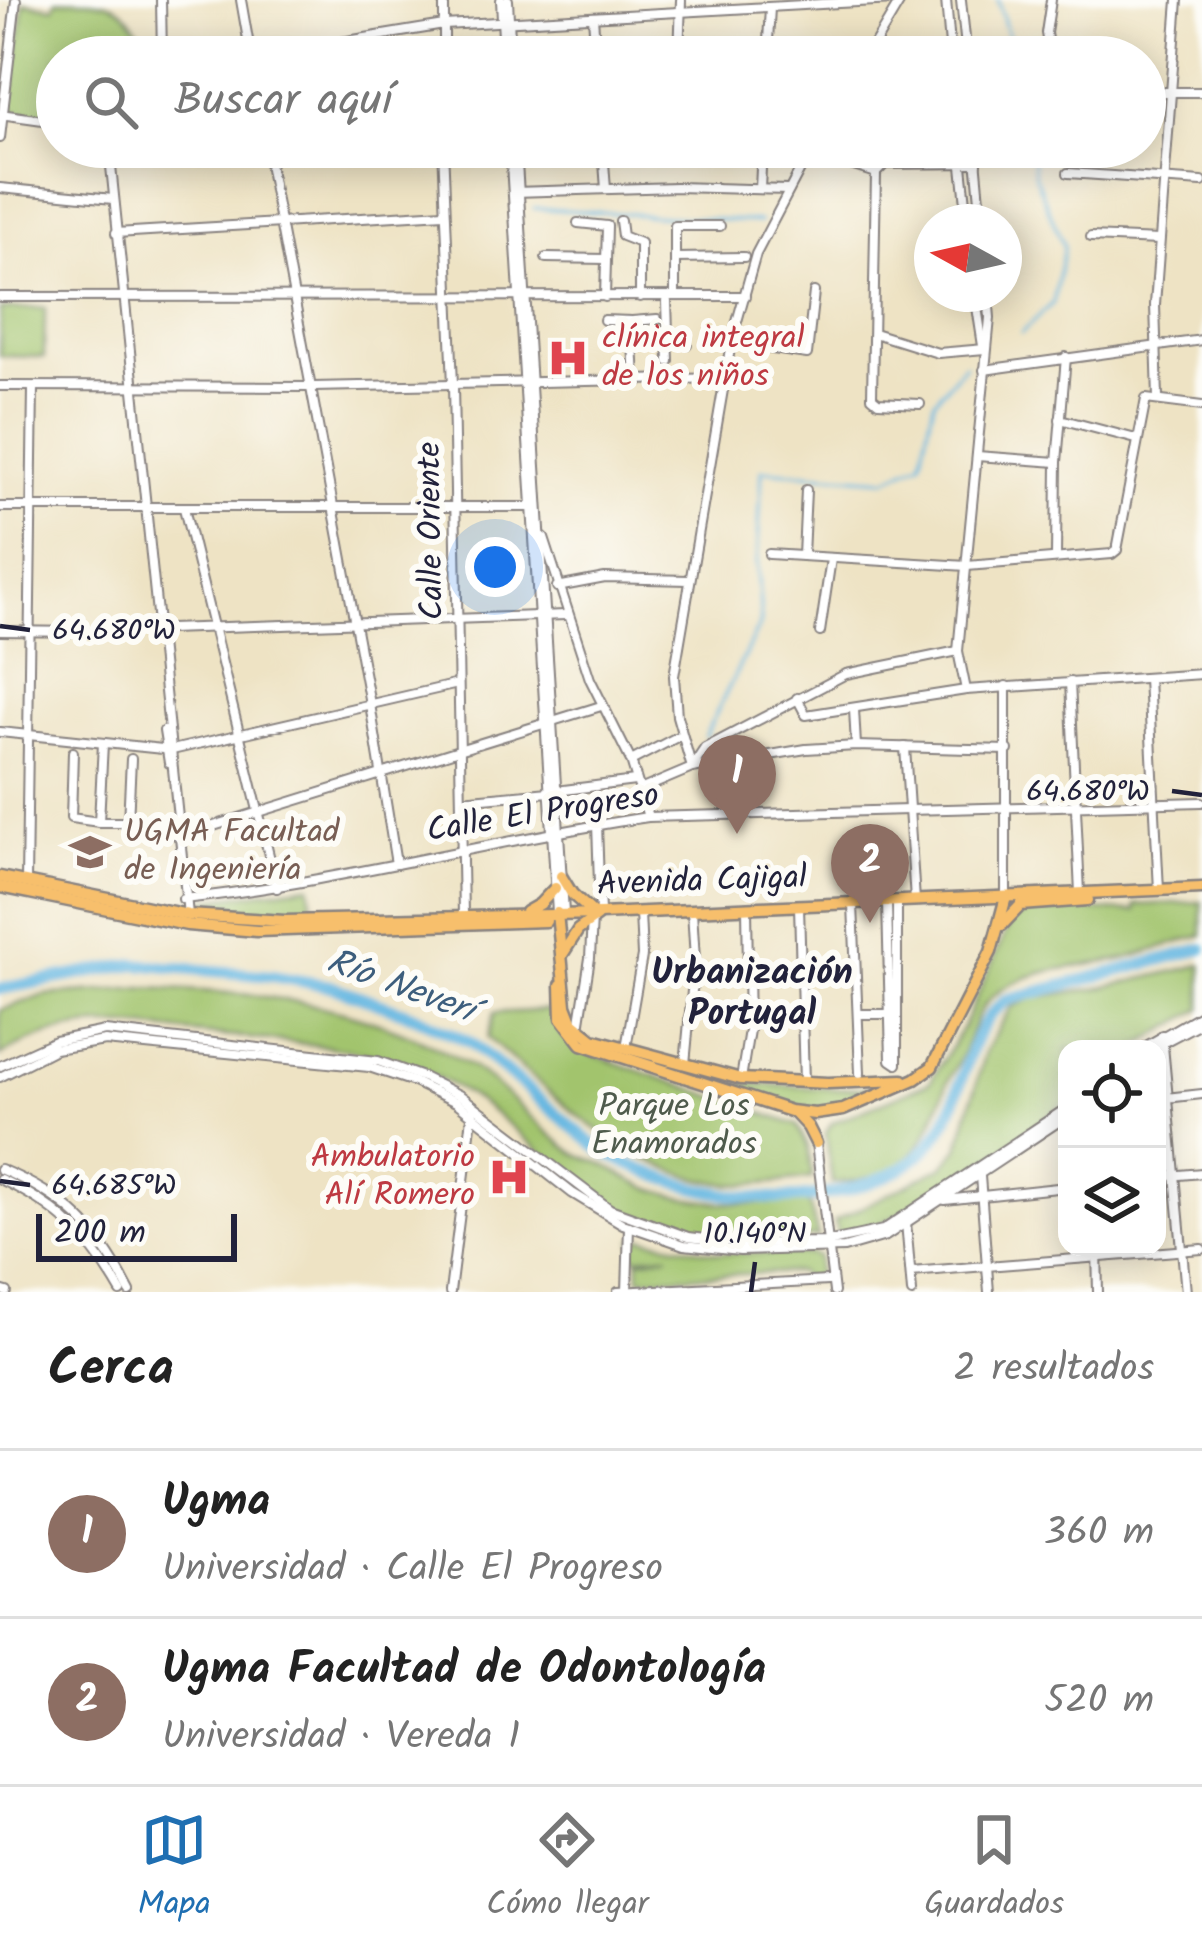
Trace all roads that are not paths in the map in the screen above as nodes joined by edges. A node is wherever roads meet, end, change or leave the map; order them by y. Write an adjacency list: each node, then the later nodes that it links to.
1 (16, 0): 30 (street)
2 (161, 0): 18 (street)
3 (241, 0): 19 (street)
4 (444, 0): 17 (street)
5 (504, 0): 16 (street)
6 (681, 0): 14 (street)
7 (898, 0): 12 (street); 26 (street)
8 (946, 0): 27 (street)
9 (961, 0): 28 (street)
10 (1051, 0): 29 (street)
11 (1178, 0): 32 (street)
12 (844, 2): 13 (street)
13 (770, 8): 14 (street); 25 (street)
14 (681, 12): 15 (street); 24 (street)
15 (593, 16): 16 (street); 23 (street)
16 (505, 21): 17 (street); 22 (street)
17 (444, 25): 20 (street); 21 (street)
18 (162, 36)
19 (247, 36)
20 (377, 36)
21 (444, 36)
22 (506, 36)
23 (594, 36)
24 (680, 36)
25 (768, 36)
26 (878, 36)
27 (949, 36)
28 (965, 36)
29 (1046, 36)
30 (5, 56): 34 (street)
31 (1166, 92): 32 (street)
32 (1171, 92): 33 (street); 37 (street)
33 (1202, 92)
34 (1, 115): 35 (street); 36 (street)
35 (36, 119)
36 (0, 138)
37 (1166, 148)
38 (111, 168): 59 (street)
39 (269, 168): 64 (street)
40 (443, 168): 62 (street, Calle Oriente)
41 (514, 168): 58 (street)
42 (604, 168): 55 (street)
43 (761, 168): 56 (street)
44 (801, 168): 57 (street)
45 (862, 168): 50 (street)
46 (880, 168): 50 (street)
47 (963, 168): 60 (street)
48 (977, 168): 61 (street)
49 (1164, 168): 52 (street)
50 (876, 173): 89 (street)
51 (1068, 173): 52 (street)
52 (1163, 181): 53 (street); 69 (street)
53 (1202, 182)
54 (0, 188): 59 (street)
55 (606, 189): 56 (street); 58 (street)
56 (760, 189): 57 (street)
57 (789, 190): 78 (street)
58 (515, 192): 80 (street)
59 (113, 199): 67 (street)
60 (966, 204)
61 (980, 204)
62 (444, 213): 64 (street); 77 (street, Calle Oriente)
63 (620, 221): 82 (street)
64 (278, 223): 67 (street); 75 (street)
65 (578, 223): 73 (street)
66 (719, 226): 72 (street)
67 (116, 233): 76 (street)
68 (1091, 236): 69 (street)
69 (1159, 240): 94 (street)
70 (743, 257): 72 (street)
71 (546, 258): 73 (street)
72 (675, 258): 83 (street)
73 (606, 259): 81 (street)
74 (814, 292): 92 (street)
75 (295, 294): 76 (street); 77 (street); 105 (street)
76 (123, 295): 79 (street); 106 (street)
77 (448, 295): 80 (street); 102 (street, Calle Oriente)
78 (745, 296): 83 (street); 92 (street)
79 (0, 297)
80 (522, 297): 81 (street); 101 (street)
81 (605, 297): 82 (street)
82 (640, 297): 83 (street)
83 (671, 299): 91 (street)
84 (978, 312): 95 (street)
85 (990, 312): 95 (street)
86 (657, 319): 88 (street)
87 (604, 320): 88 (street)
88 (632, 321): 100 (street)
89 (874, 333): 95 (street); 108 (street)
90 (1202, 340): 94 (street)
91 (669, 343): 93 (street); 97 (street)
92 (731, 343): 99 (street)
93 (687, 344)
94 (1159, 346): 96 (street); 107 (street)
95 (985, 349): 98 (street)
96 (1066, 357): 98 (street); 110 (street)
97 (669, 361)
98 (983, 370): 112 (street)
99 (724, 379): 100 (street); 128 (street)
100 (635, 380): 101 (street)
101 (527, 383): 102 (street); 117 (street)
102 (453, 385): 105 (street); 121 (street, Calle Oriente)
103 (0, 386): 104 (street)
104 (33, 388): 106 (street); 118 (street)
105 (313, 388): 106 (street); 120 (street)
106 (132, 389): 116 (street)
107 (1158, 398): 109 (street); 111 (street)
108 (920, 404)
109 (1202, 406)
110 (1060, 418): 111 (street); 113 (street)
111 (1136, 439): 125 (street)
112 (977, 456): 113 (street); 127 (street)
113 (1057, 462): 125 (street)
114 (806, 490): 124 (street)
115 (0, 507): 118 (street)
116 (143, 507): 118 (street); 119 (street); 135 (street)
117 (535, 507): 121 (street); 122 (street); 131 (street)
118 (31, 508): 138 (street)
119 (184, 508): 120 (street); 134 (street)
120 (334, 508): 121 (street); 133 (street)
121 (454, 510): 132 (street, Calle Oriente)
122 (539, 521): 129 (street); 131 (street)
123 (769, 554): 124 (street)
124 (803, 556): 126 (street)
125 (1056, 558): 127 (street)
126 (831, 559): 127 (street); 137 (street)
127 (967, 566): 139 (street)
128 (689, 580): 129 (street); 153 (street)
129 (557, 587): 130 (street)
130 (566, 615): 131 (street); 148 (street)
131 (541, 616): 132 (street); 150 (street)
132 (459, 621): 133 (street); 143 (street, Calle Oriente)
133 (355, 622): 134 (street); 147 (street)
134 (214, 628): 135 (street); 152 (street)
135 (156, 630): 138 (street); 158 (street)
136 (0, 631): 138 (street)
137 (820, 632)
138 (29, 633): 154 (street)
139 (958, 651): 145 (street); 146 (street)
140 (1202, 674): 141 (street)
141 (1148, 678): 142 (street); 170 (street)
142 (1070, 682): 144 (street); 172 (street)
143 (459, 684): 147 (street); 159 (street, Calle Oriente)
144 (1006, 686): 145 (street); 160 (street)
145 (966, 690): 149 (street)
146 (796, 698): 149 (street); 164 (street)
147 (370, 704): 152 (street); 165 (street)
148 (601, 706): 150 (street); 163 (street)
149 (854, 709): 156 (street)
150 (548, 723): 159 (street); 167 (street)
151 (0, 733): 154 (street)
152 (239, 735): 158 (street); 174 (street)
153 (681, 735): 163 (street); 164 (street)
154 (27, 736): 155 (street); 183 (street)
155 (103, 742): 158 (street); 176 (street)
156 (856, 746): 157 (street); 164 (street)
157 (905, 747): 160 (street); 173 (street)
158 (169, 750): 179 (street)
159 (460, 750): 165 (street); 168 (street, Calle Oriente)
160 (1008, 750): 171 (street)
161 (73, 752): 176 (street)
162 (131, 759): 176 (street)
163 (631, 761): 166 (street)
164 (692, 768): 166 (street)
165 (380, 772): 174 (street); 181 (street)
166 (638, 785): 167 (street); 175 (street)
167 (552, 792): 168 (street); 178 (street)
168 (461, 800): 180 (street, Calle Oriente)
169 (1202, 802): 170 (street, Calle El Progreso)
170 (1155, 803): 172 (street, Calle El Progreso); 187 (street)
171 (1007, 806): 172 (street, Calle El Progreso); 173 (street, Calle El Progreso); 190 (street)
172 (1077, 806): 189 (street)
173 (907, 809): 175 (street, Calle El Progreso); 193 (street)
174 (257, 812): 179 (street); 186 (street)
175 (648, 817): 177 (street, Calle El Progreso)
176 (99, 822)
177 (597, 824): 178 (street, Calle El Progreso); 203 (street)
178 (556, 831): 180 (street, Calle El Progreso); 184 (street)
179 (178, 837): 191 (street)
180 (462, 851): 181 (street, Calle El Progreso); 201 (street, Calle Oriente)
181 (396, 864): 186 (street, Calle El Progreso)
182 (0, 877): 183 (main road)
183 (26, 882): 200 (main road)
184 (558, 882): 202 (street); 203 (main road); 204 (main road)
185 (0, 887): 204 (main road)
186 (277, 888): 191 (street, Calle El Progreso)
187 (1159, 890): 188 (main road, Avenida Cajigal); 189 (main road, Avenida Cajigal)
188 (1202, 891): 205 (main road, Avenida Cajigal)
189 (1081, 893): 190 (main road, Avenida Cajigal)
190 (1006, 897): 192 (main road, Avenida Cajigal); 205 (main road)
191 (185, 899): 200 (street)
192 (930, 901): 193 (main road, Avenida Cajigal); 205 (main road)
193 (915, 902): 194 (main road, Avenida Cajigal)
194 (892, 903): 195 (main road, Avenida Cajigal); 209 (street); 209 (street)
195 (853, 904): 196 (main road, Avenida Cajigal); 208 (street)
196 (799, 906): 197 (main road, Avenida Cajigal); 220 (street)
197 (747, 908): 198 (main road, Avenida Cajigal); 218 (street)
198 (692, 910): 199 (main road, Avenida Cajigal); 215 (street)
199 (640, 913): 203 (main road, Avenida Cajigal); 213 (street)
200 (186, 915): 201 (main road)
201 (463, 915): 204 (main road)
202 (559, 916): 203 (main road, Avenida Cajigal); 204 (main road, Avenida Cajigal); 206 (main road)
203 (596, 916): 206 (main road); 211 (street)
204 (520, 918): 206 (main road)
205 (999, 930): 219 (main road)
206 (560, 956): 207 (main road)
207 (561, 985): 211 (main road); 224 (main road)
208 (858, 1014): 209 (street); 216 (street)
209 (891, 1015)
210 (1202, 1018): 212 (street)
211 (578, 1029): 213 (main road)
212 (1162, 1039)
213 (626, 1049): 215 (main road)
214 (0, 1066): 223 (street)
215 (685, 1066): 218 (main road)
216 (860, 1072)
217 (0, 1077): 223 (street)
218 (741, 1078): 220 (main road)
219 (915, 1078): 220 (main road); 225 (main road)
220 (804, 1082)
221 (1202, 1094): 222 (street)
222 (1166, 1098)
223 (473, 1109): 239 (street); 250 (street)
224 (794, 1112): 225 (main road); 228 (main road)
225 (834, 1113): 228 (main road)
226 (1058, 1118): 230 (street)
227 (1166, 1124): 233 (street)
228 (816, 1143): 240 (street)
229 (0, 1168): 249 (street)
230 (980, 1172): 236 (street); 237 (street); 238 (street)
231 (1202, 1173): 233 (street)
232 (1166, 1176): 233 (street)
233 (1174, 1176): 242 (street)
234 (0, 1179): 248 (street)
235 (1058, 1188): 236 (street)
236 (982, 1196): 237 (street); 244 (street)
237 (944, 1201): 238 (street)
238 (906, 1221): 240 (street); 245 (street)
239 (630, 1223): 240 (street); 251 (street)
240 (827, 1246): 246 (street); 252 (street)
241 (1202, 1249): 242 (street)
242 (1182, 1250): 243 (street); 256 (street)
243 (1097, 1258): 244 (street); 255 (street)
244 (988, 1265): 245 (street); 254 (street)
245 (911, 1272): 253 (street)
246 (828, 1280): 247 (street); 252 (street)
247 (753, 1287): 251 (street)
248 (121, 1292)
249 (130, 1292)
250 (450, 1292)
251 (624, 1292)
252 (831, 1292)
253 (912, 1292)
254 (989, 1292)
255 (1097, 1292)
256 (1186, 1292)

